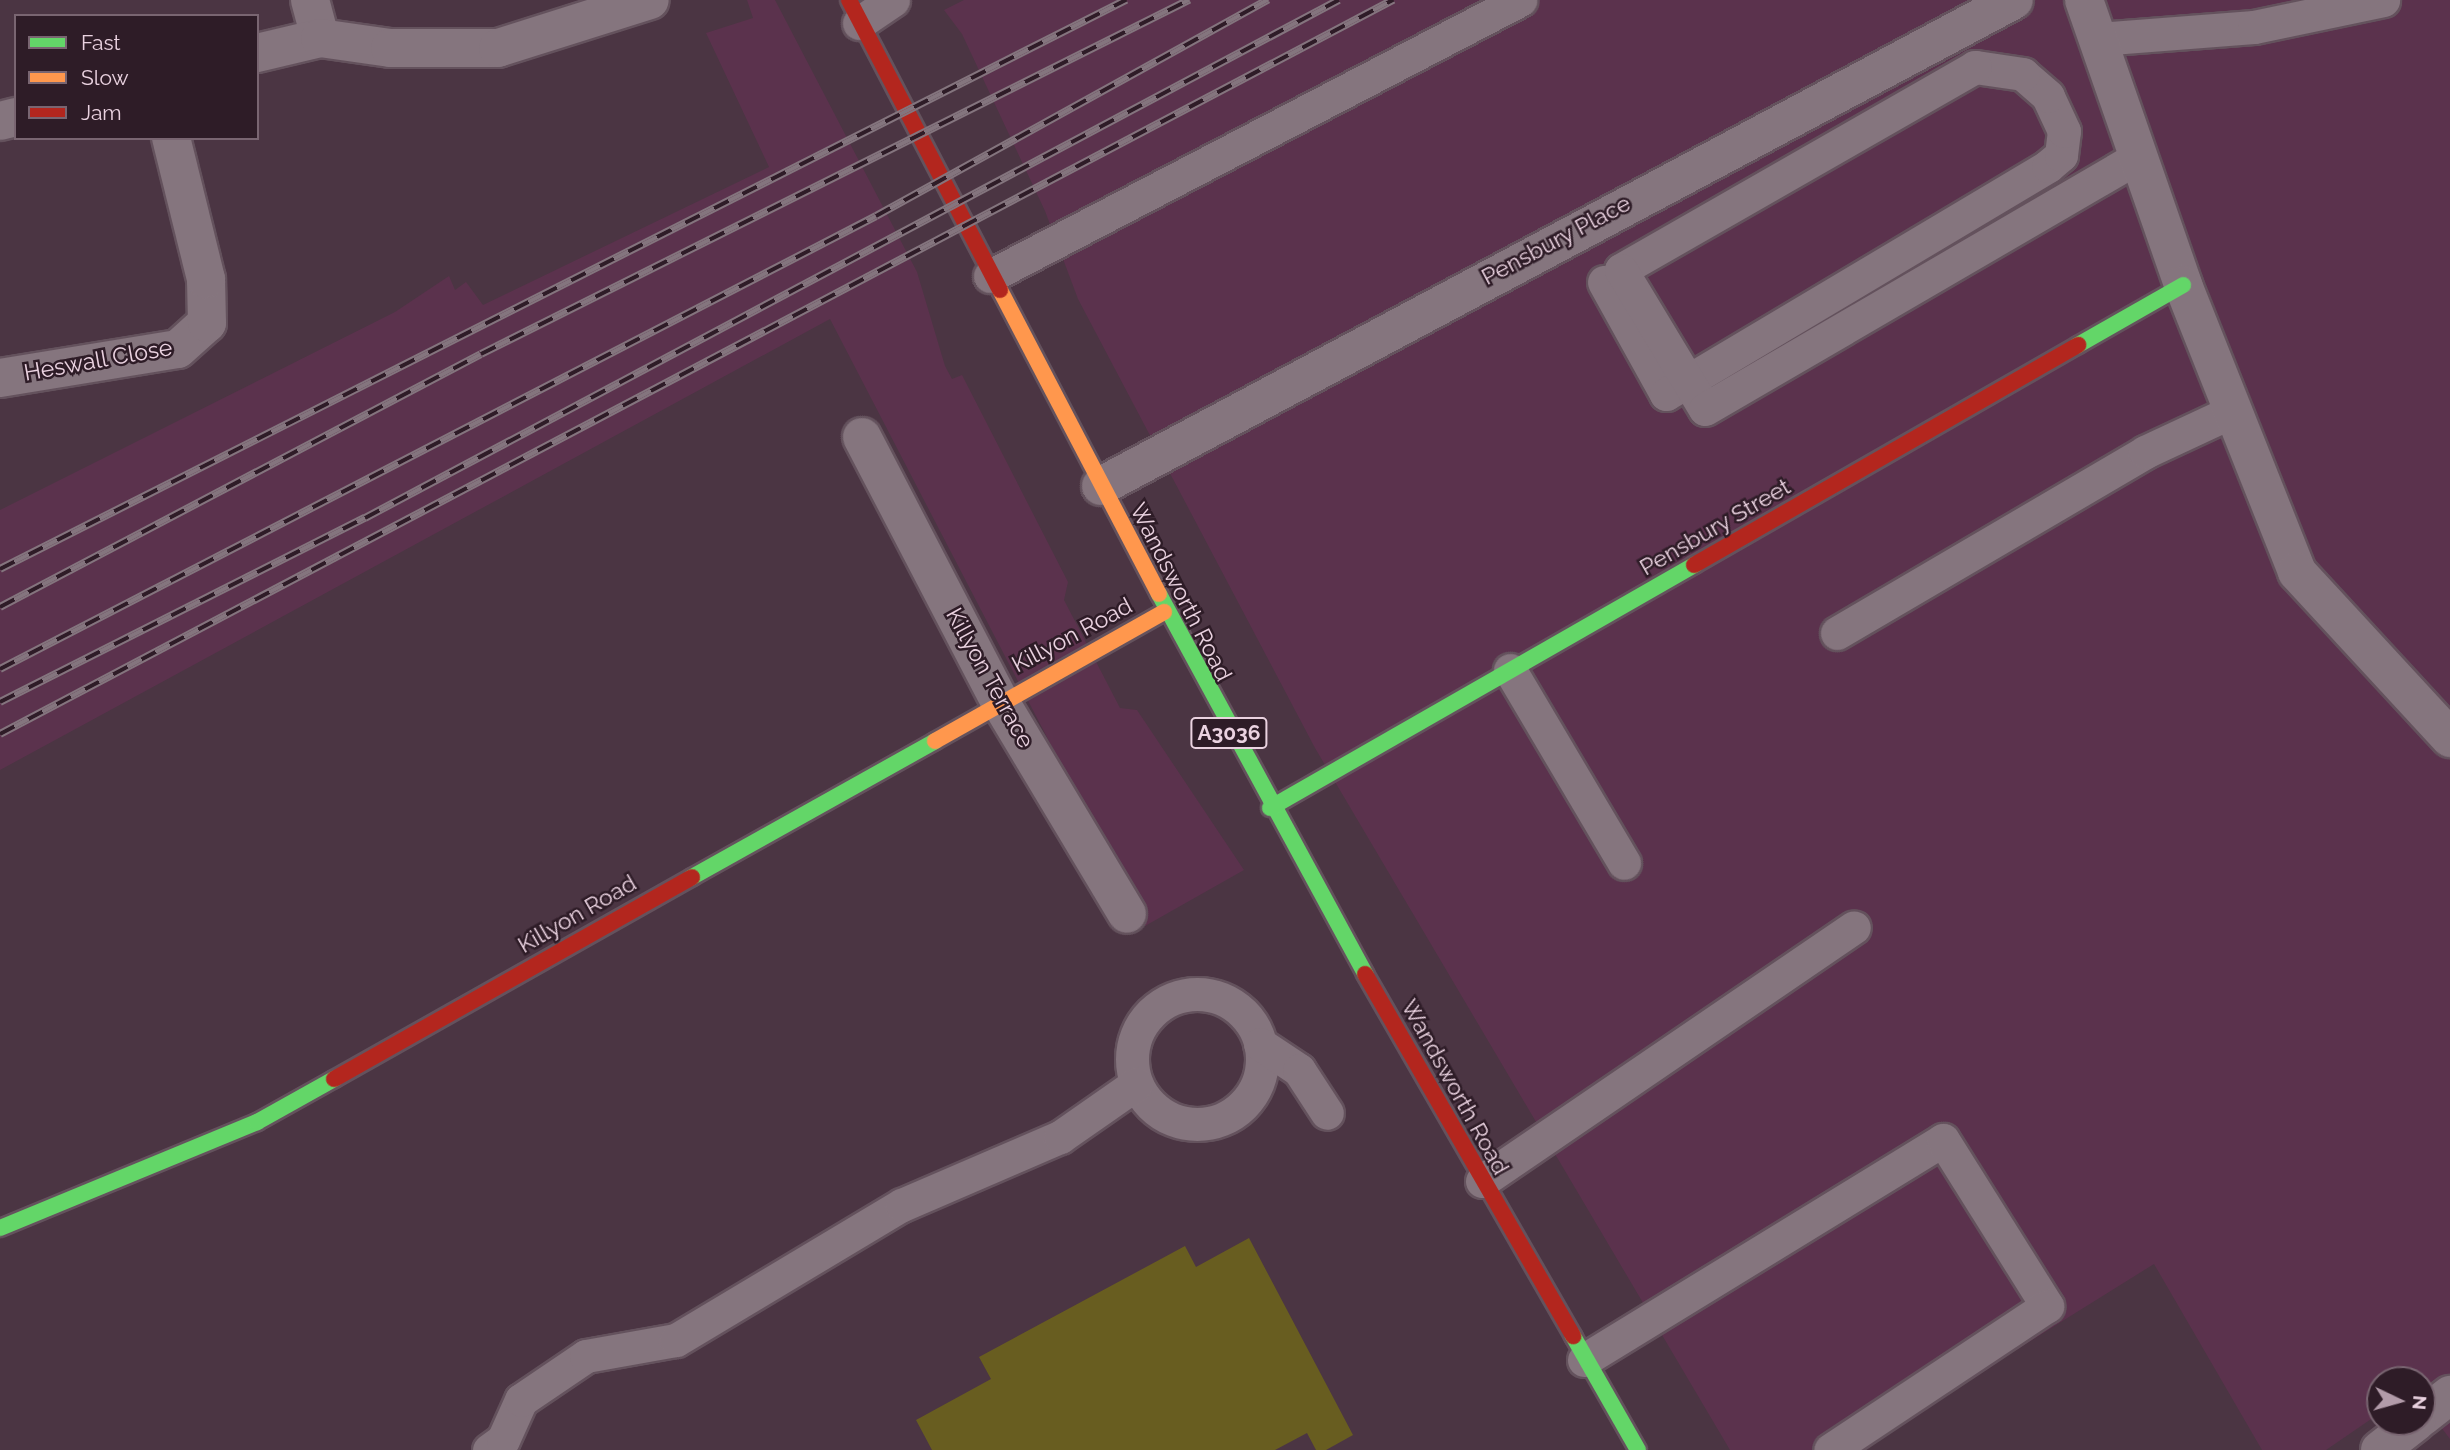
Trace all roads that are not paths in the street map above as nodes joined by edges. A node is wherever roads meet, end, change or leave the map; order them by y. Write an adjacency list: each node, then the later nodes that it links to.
1 (310, 0): 9 (street)
2 (650, 0): 9 (street)
3 (894, 0): 8 (lane)
4 (1520, 0): 14 (lane)
5 (2014, 0): 20 (street, Pensbury Place)
6 (2084, 0): 10 (street)
7 (2383, 0): 10 (lane)
8 (854, 11): 14 (street, Wandsworth Road / A3036)
9 (320, 38): 11 (street)
10 (2098, 39): 13 (street)
11 (259, 53)
12 (171, 140): 17 (street, Heswall Close)
13 (2138, 157): 15 (lane); 16 (street)
14 (990, 276): 20 (street, Wandsworth Road / A3036)
15 (1604, 282)
16 (2183, 285): 18 (street); 23 (street, Pensbury Street)
17 (0, 377)
18 (2233, 411): 22 (lane); 25 (street)
19 (862, 437): 24 (street, Killyon Terrace)
20 (1101, 486): 21 (street, Wandsworth Road / A3036)
21 (1164, 612): 24 (street, Killyon Road); 26 (street, Wandsworth Road / A3036)
22 (1837, 634)
23 (1510, 670): 26 (street, Pensbury Street); 27 (lane)
24 (999, 700): 28 (street, Killyon Terrace); 34 (street, Killyon Road)
25 (2450, 738)
26 (1270, 808): 33 (street, Wandsworth Road / A3036)
27 (1623, 863)
28 (1127, 914)
29 (1854, 927): 33 (lane)
30 (1260, 1044): 31 (lane); 31 (lane); 32 (lane)
31 (1136, 1084): 39 (lane)
32 (1327, 1113)
33 (1482, 1181): 35 (street, Wandsworth Road / A3036)
34 (0, 1228)
35 (1584, 1360): 40 (street, Wandsworth Road / A3036); 41 (lane)
36 (2450, 1395): 37 (street)
37 (2436, 1406)
38 (2398, 1436): 42 (street)
39 (489, 1450)
40 (1638, 1450)
41 (1830, 1450)
42 (2380, 1450)

